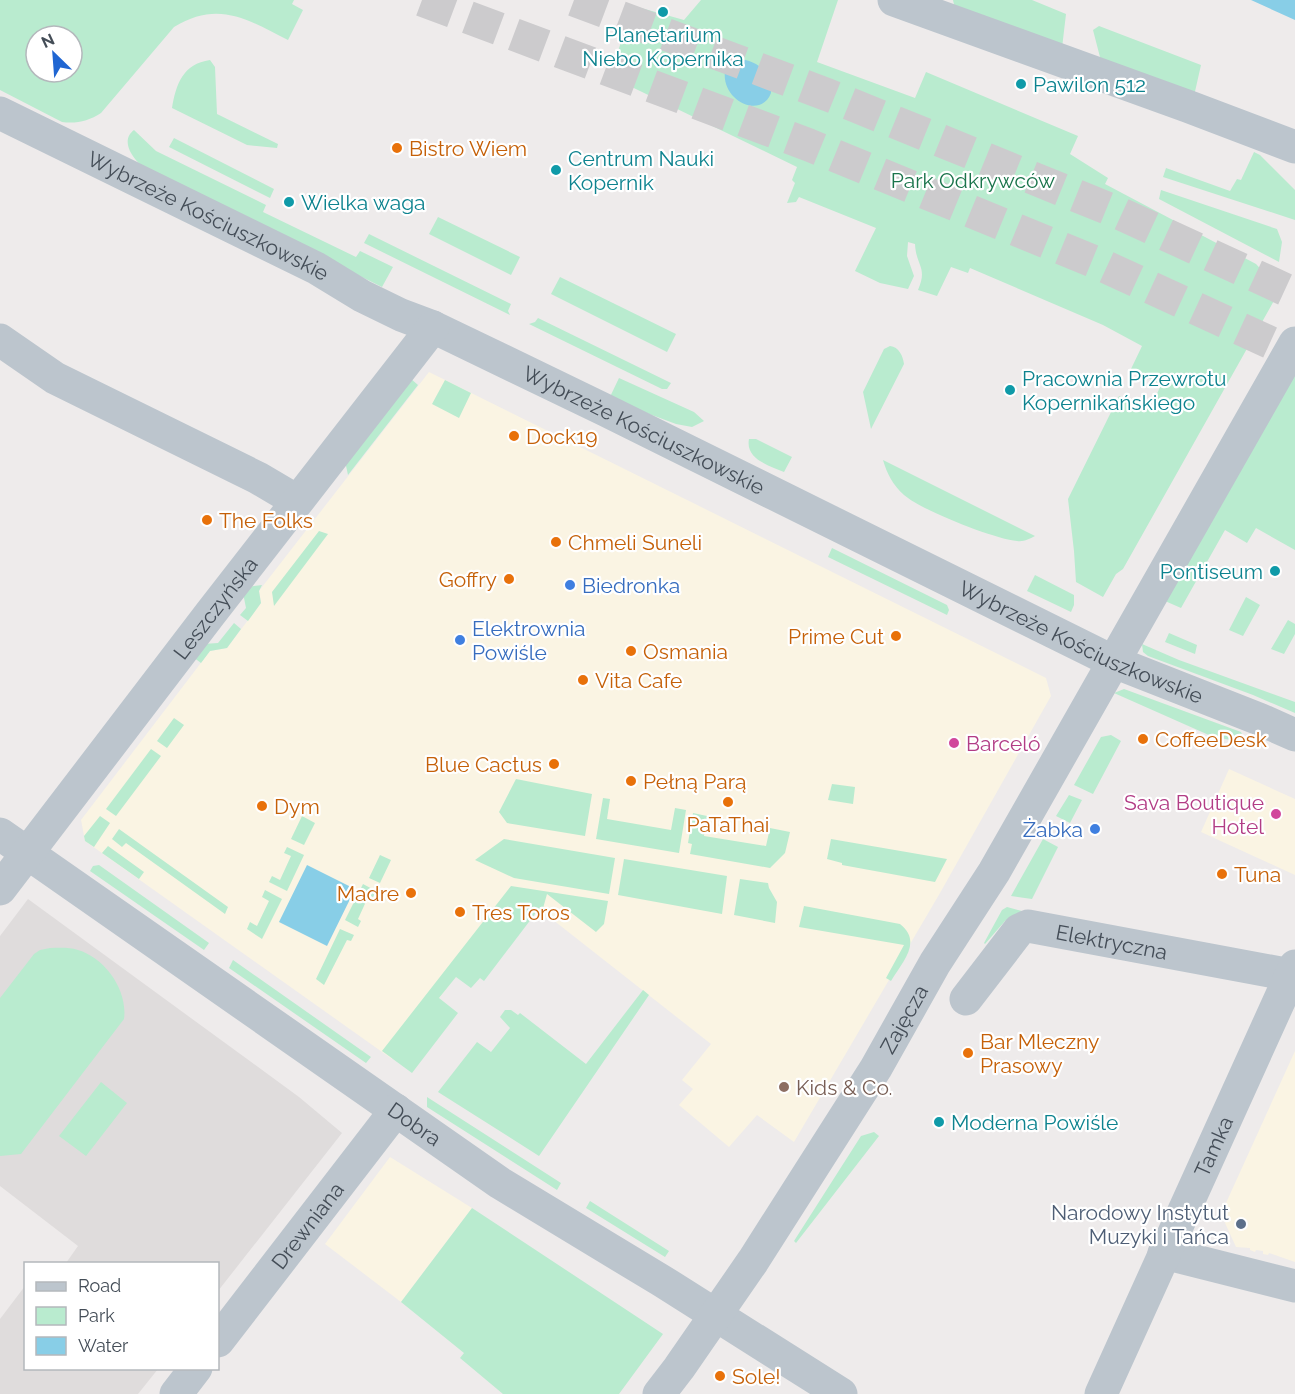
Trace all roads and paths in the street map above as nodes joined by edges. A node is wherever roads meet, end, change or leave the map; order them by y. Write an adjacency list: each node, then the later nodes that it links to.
1 (894, 0): 3 (street)
2 (0, 113): 4 (street, Wybrzeże Kościuszkowskie)
3 (1295, 147)
4 (433, 327): 7 (street, Leszczyńska); 8 (street, Wybrzeże Kościuszkowskie)
5 (0, 340): 7 (street)
6 (1295, 343): 8 (street, Zajęcza)
7 (297, 501): 11 (street, Leszczyńska)
8 (1114, 662): 9 (street, Wybrzeże Kościuszkowskie); 18 (street, Zajęcza)
9 (1295, 735)
10 (0, 834): 11 (street, Dobra)
11 (27, 853): 12 (street, Leszczyńska); 15 (street, Dobra)
12 (0, 889)
13 (1293, 971): 14 (street, Elektryczna); 16 (street, Tamka)
14 (966, 999)
15 (396, 1110): 18 (street, Dobra); 19 (street, Drewniana)
16 (1164, 1253): 17 (street); 24 (street, Tamka)
17 (1295, 1286)
18 (716, 1315): 22 (street, Zajęcza); 23 (street, Dobra)
19 (219, 1340)
20 (194, 1370): 21 (street)
21 (176, 1394)
22 (659, 1394)
23 (841, 1394)
24 (1101, 1394)

